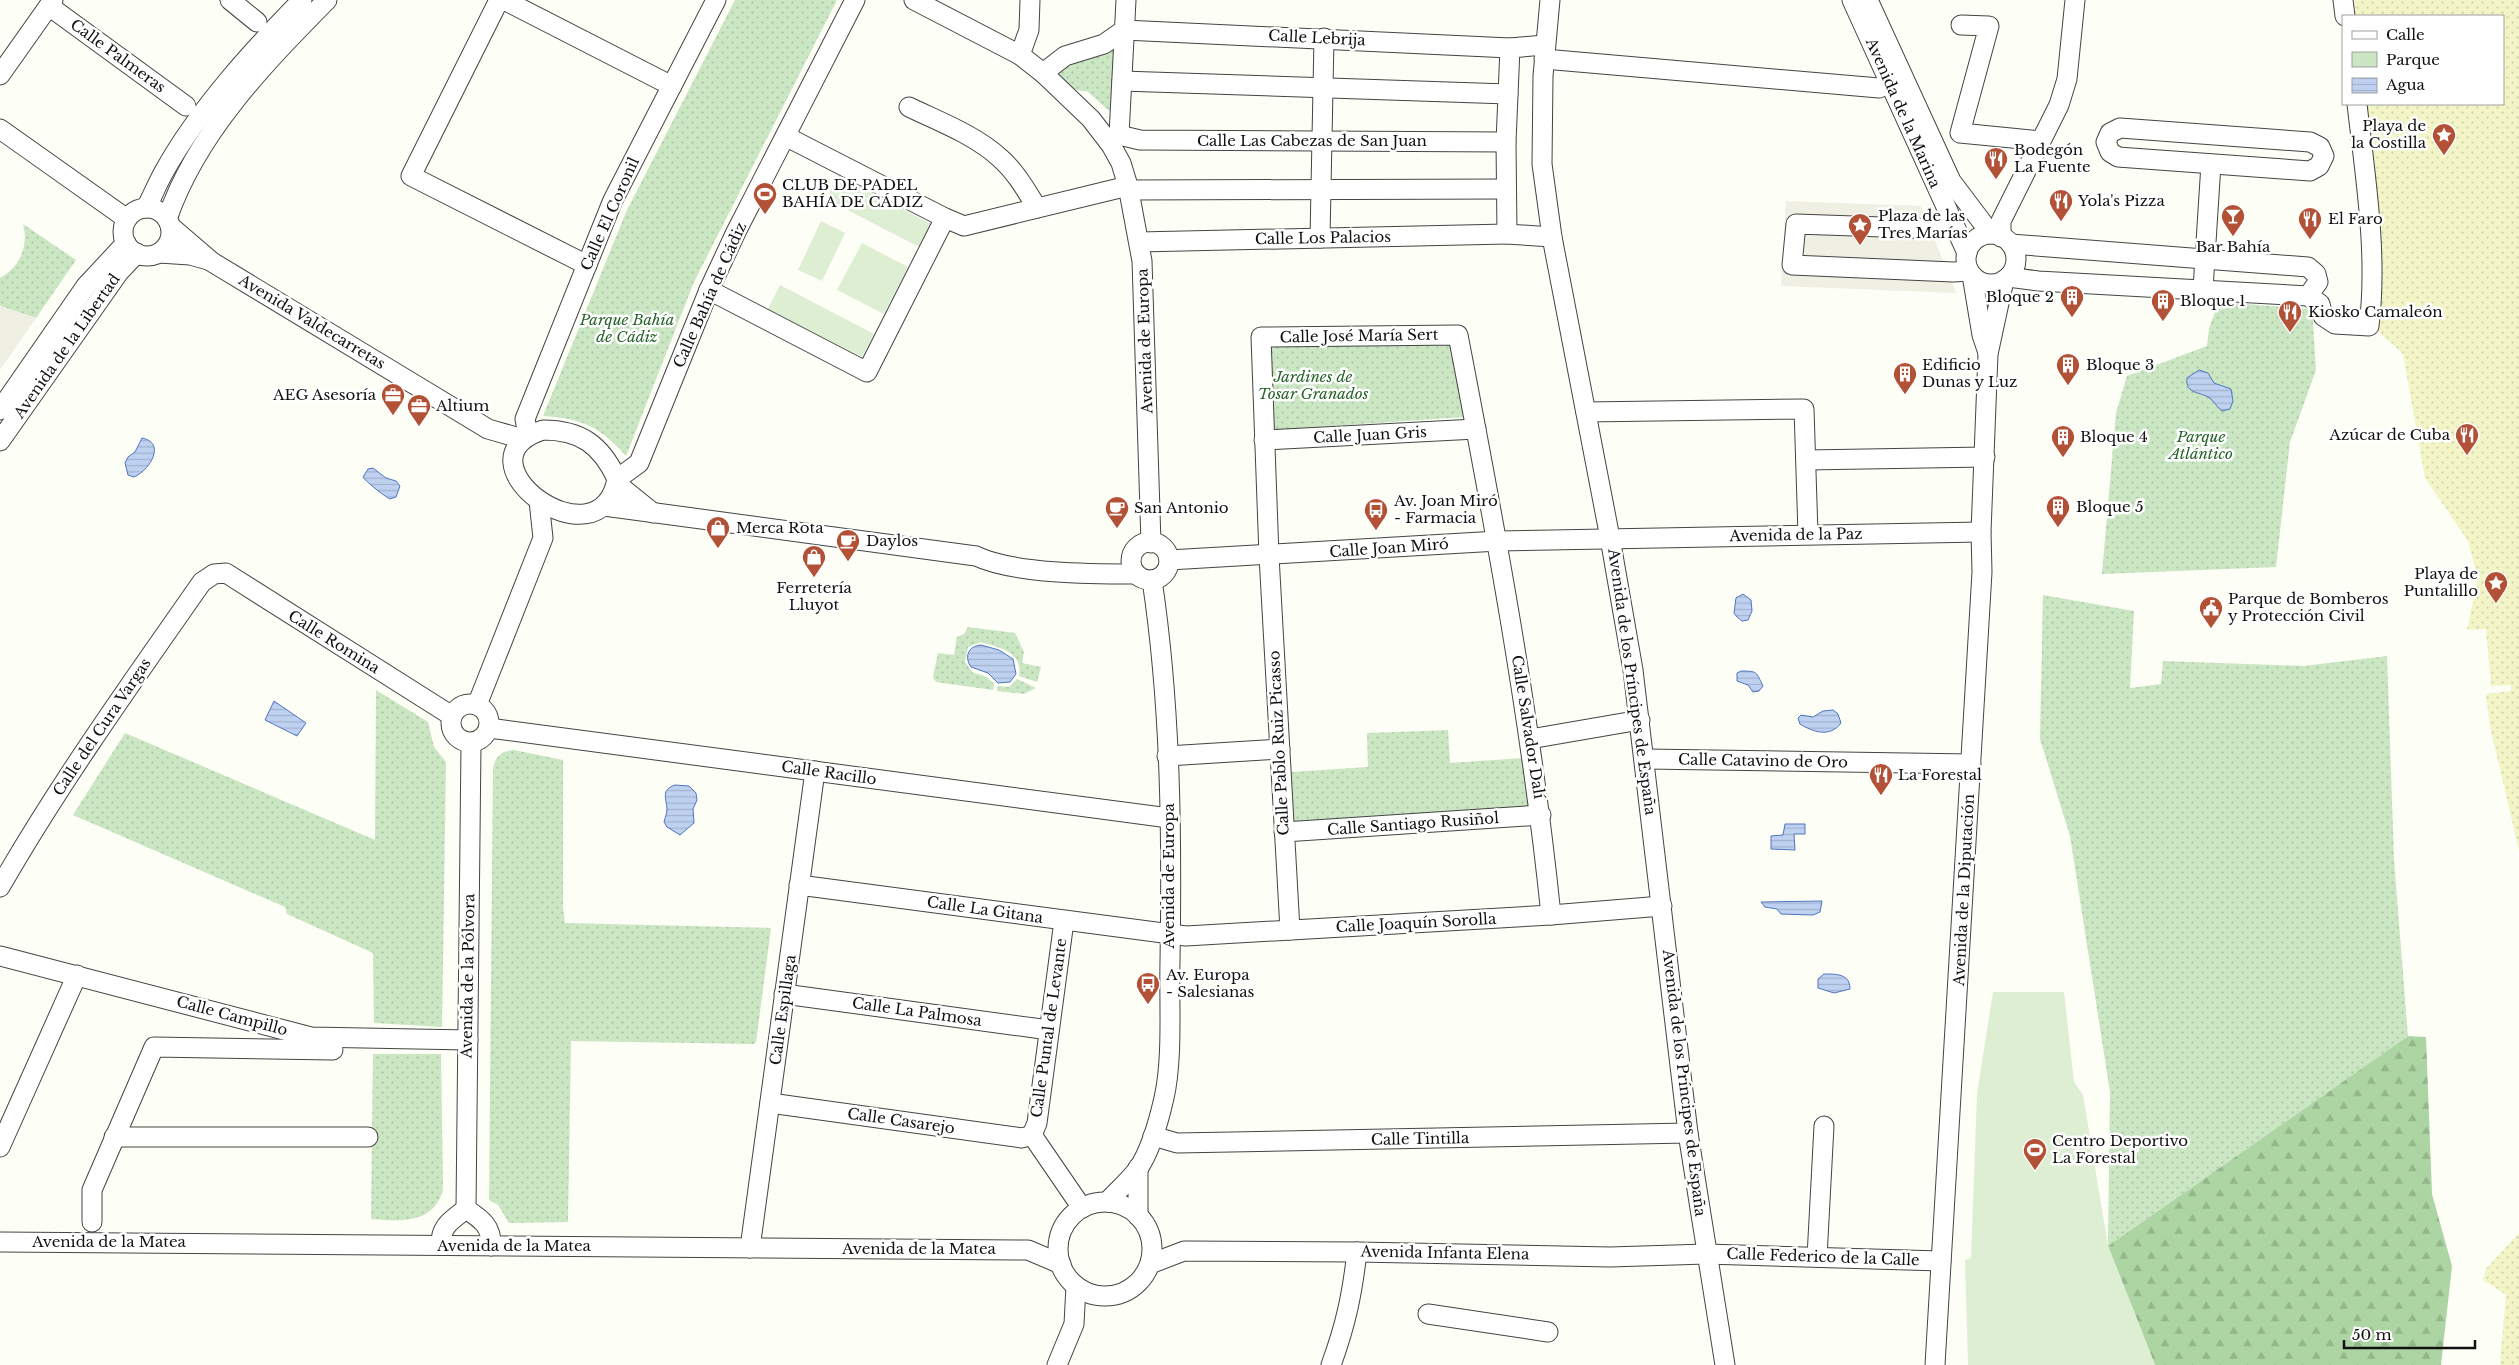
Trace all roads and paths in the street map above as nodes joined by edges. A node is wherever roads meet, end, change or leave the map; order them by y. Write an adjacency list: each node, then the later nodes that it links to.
1 (230, 0): 18 (street)
2 (302, 0): 45 (street)
3 (327, 0): 49 (street)
4 (500, 0): 60 (street)
5 (504, 0): 29 (street)
6 (716, 0): 29 (street, Calle El Coronil)
7 (855, 0): 36 (street, Calle Bahía de Cádiz)
8 (914, 0): 24 (street)
9 (1030, 0): 24 (street)
10 (1126, 0): 20 (street)
11 (1550, 0): 23 (street, Avenida de los Príncipes de España)
12 (1852, 0): 28 (street, Avenida de la Marina)
13 (1868, 0): 54 (street, Avenida de la Marina)
14 (2075, 0): 39 (street)
15 (2343, 0): 17 (street)
16 (51, 3): 26 (street); 33 (street, Calle Palmeras)
17 (2345, 15)
18 (257, 22)
19 (1962, 25): 39 (street)
20 (1124, 30): 21 (street, Calle Lebrija); 25 (street); 27 (street)
21 (1324, 38): 22 (street, Calle Lebrija); 30 (street)
22 (1510, 48): 23 (street, Calle Lebrija); 31 (street)
23 (1544, 52): 28 (street, Calle Lebrija); 52 (street, Avenida de los Príncipes de España)
24 (1020, 55): 25 (street)
25 (1043, 73): 37 (street)
26 (0, 75)
27 (1122, 81): 30 (street); 37 (street)
28 (1890, 83): 50 (street, Avenida de la Marina)
29 (672, 86): 60 (street, Calle El Coronil)
30 (1323, 87): 31 (street); 38 (street)
31 (1508, 94): 40 (street)
32 (2357, 105): 65 (street)
33 (186, 106)
34 (909, 107): 46 (street)
35 (0, 129): 48 (street)
36 (787, 137): 47 (street); 64 (street, Calle Bahía de Cádiz)
37 (1115, 140): 38 (street, Calle Las Cabezas de San Juan); 42 (street, Avenida de Europa)
38 (1322, 141): 40 (street, Calle Las Cabezas de San Juan); 44 (street)
39 (2042, 141): 54 (street)
40 (1506, 142): 43 (street)
41 (2211, 164): 41 (street); 58 (street)
42 (1128, 188): 44 (street); 46 (street); 55 (street, Avenida de Europa)
43 (1506, 189): 44 (street); 51 (street)
44 (1321, 190): 53 (street)
45 (146, 208): 48 (street); 49 (street)
46 (1037, 208): 47 (street)
47 (945, 218): 64 (street)
48 (127, 219): 56 (street)
49 (168, 222): 57 (street); 59 (street, Avenida Valdecarretas)
50 (1952, 224): 61 (street, Avenida de la Marina); 61 (street)
51 (1507, 234): 52 (street, Calle Los Palacios); 53 (street, Calle Los Palacios)
52 (1552, 237): 70 (street, Avenida de los Príncipes de España)
53 (1320, 238): 55 (street, Calle Los Palacios)
54 (2001, 239): 58 (street); 61 (street); 62 (street)
55 (1139, 242): 89 (street, Avenida de Europa)
56 (131, 248): 57 (street); 69 (street, Avenida de la Libertad); 75 (street, Avenida de la Libertad)
57 (159, 253): 59 (street, Avenida Valdecarretas)
58 (2205, 258): 63 (street); 65 (street)
59 (212, 262): 71 (street, Avenida Valdecarretas)
60 (587, 265): 73 (street, Calle El Coronil)
61 (1969, 267): 62 (street); 68 (street, Avenida de la Diputación)
62 (2006, 279): 63 (street); 68 (street, Avenida de la Diputación)
63 (2203, 289): 65 (street)
64 (709, 290): 79 (street, Calle Bahía de Cádiz)
65 (2308, 296)
66 (1458, 334): 67 (street, Calle José María Sert); 72 (street, Calle Salvador Dalí)
67 (1260, 337): 74 (street, Calle Pablo Ruiz Picasso)
68 (1988, 354): 77 (street, Avenida de la Diputación)
69 (0, 410)
70 (1586, 412): 78 (street); 87 (street, Avenida de los Príncipes de España)
71 (488, 429): 73 (street, Avenida Valdecarretas); 76 (street, Avenida Valdecarretas)
72 (1476, 429): 74 (street, Calle Juan Gris); 88 (street, Calle Salvador Dalí)
73 (525, 437): 76 (street); 79 (street)
74 (1264, 440): 90 (street, Calle Pablo Ruiz Picasso)
75 (0, 441)
76 (512, 456): 80 (street)
77 (1985, 457): 78 (street); 84 (street, Avenida de la Diputación)
78 (1806, 460): 85 (street)
79 (617, 481): 81 (street); 83 (street)
80 (539, 501): 82 (street); 86 (street)
81 (604, 506): 82 (street); 83 (street)
82 (572, 513): 86 (street)
83 (656, 515): 92 (street)
84 (1981, 532): 85 (street, Avenida de la Paz); 103 (street, Avenida de la Diputación)
85 (1808, 534): 87 (street, Avenida de la Paz)
86 (543, 538): 94 (street)
87 (1610, 538): 88 (street, Calle Joan Miró); 96 (street, Avenida de los Príncipes de España)
88 (1498, 541): 90 (street, Calle Joan Miró); 98 (street, Calle Salvador Dalí)
89 (1151, 543): 91 (street); 92 (street)
90 (1268, 556): 91 (street, Calle Joan Miró); 100 (street, Calle Pablo Ruiz Picasso)
91 (1169, 560): 92 (street)
92 (1140, 572): 101 (street, Avenida de Europa)
93 (214, 574): 95 (street, Calle Romina); 109 (street, Calle del Cura Vargas)
94 (477, 705): 95 (street); 97 (street)
95 (452, 716): 99 (street)
96 (1640, 720): 98 (street); 102 (street, Avenida de los Príncipes de España)
97 (489, 728): 99 (street); 104 (street, Calle Racillo)
98 (1530, 739): 105 (street, Calle Salvador Dalí)
99 (471, 743): 119 (street, Avenida de la Pólvora)
100 (1280, 748): 101 (street); 107 (street, Calle Pablo Ruiz Picasso)
101 (1167, 756): 106 (street, Avenida de Europa)
102 (1645, 759): 103 (street, Calle Catavino de Oro); 110 (street, Avenida de los Príncipes de España)
103 (1971, 764): 146 (street, Avenida de la Diputación)
104 (815, 771): 106 (street, Calle Racillo); 108 (street, Calle Espillaga)
105 (1541, 815): 107 (street, Calle Santiago Rusiñol); 111 (street, Calle Salvador Dalí)
106 (1169, 818): 114 (street, Avenida de Europa)
107 (1284, 832): 113 (street, Calle Pablo Ruiz Picasso)
108 (799, 886): 112 (street, Calle La Gitana); 117 (street, Calle Espillaga)
109 (0, 887)
110 (1662, 906): 111 (street, Calle Joaquín Sorolla); 123 (street, Avenida de los Príncipes de España)
111 (1551, 915): 113 (street, Calle Joaquín Sorolla)
112 (1064, 921): 114 (street, Calle La Gitana); 118 (street, Calle Puntal de Levante)
113 (1290, 930): 114 (street, Calle Joaquín Sorolla)
114 (1170, 935): 125 (street, Avenida de Europa)
115 (0, 956): 116 (street, Calle Campillo)
116 (77, 975): 119 (street, Calle Campillo); 128 (street)
117 (784, 994): 118 (street, Calle La Palmosa); 121 (street, Calle Espillaga)
118 (1049, 1030): 124 (street, Calle Puntal de Levante)
119 (468, 1040): 132 (street, Avenida de la Pólvora)
120 (369, 1051): 126 (street, Calle Campillo)
121 (770, 1103): 124 (street, Calle Casarejo); 140 (street, Calle Espillaga)
122 (1824, 1126): 145 (street)
123 (1688, 1134): 125 (street, Calle Tintilla); 144 (street, Avenida de los Príncipes de España)
124 (1032, 1135): 131 (street)
125 (1152, 1136): 129 (street, Avenida de Europa)
126 (114, 1137): 127 (street); 134 (street)
127 (368, 1138)
128 (0, 1147)
129 (1138, 1168): 130 (street, Avenida de Europa); 133 (street, Avenida de Europa)
130 (1107, 1202): 131 (street); 133 (street)
131 (1082, 1208): 135 (street)
132 (466, 1209): 138 (street); 139 (street)
133 (1138, 1216): 136 (street)
134 (92, 1222)
135 (1060, 1236): 141 (street, Avenida de la Matea); 147 (street)
136 (1150, 1237): 142 (street, Avenida Infanta Elena); 148 (street)
137 (0, 1242): 138 (street, Avenida de la Matea)
138 (441, 1245): 139 (street, Avenida de la Matea)
139 (490, 1246): 140 (street, Avenida de la Matea)
140 (750, 1248): 141 (street, Avenida de la Matea)
141 (1028, 1250): 147 (street, Avenida de la Matea)
142 (1184, 1252): 143 (street, Avenida Infanta Elena); 148 (street, Avenida Infanta Elena)
143 (1357, 1252): 144 (street, Avenida Infanta Elena); 155 (street)
144 (1706, 1254): 145 (street, Calle Federico de la Calle); 156 (street, Avenida de los Príncipes de España)
145 (1817, 1257): 146 (street, Calle Federico de la Calle)
146 (1941, 1260): 157 (street, Avenida de la Diputación)
147 (1061, 1264): 149 (street)
148 (1150, 1264): 150 (street)
149 (1076, 1286): 150 (street); 152 (street)
150 (1106, 1296): 152 (street)
151 (1428, 1314): 153 (street)
152 (1074, 1324): 154 (street)
153 (1548, 1332)
154 (1057, 1365)
155 (1331, 1365)
156 (1725, 1365)
157 (1935, 1365)

